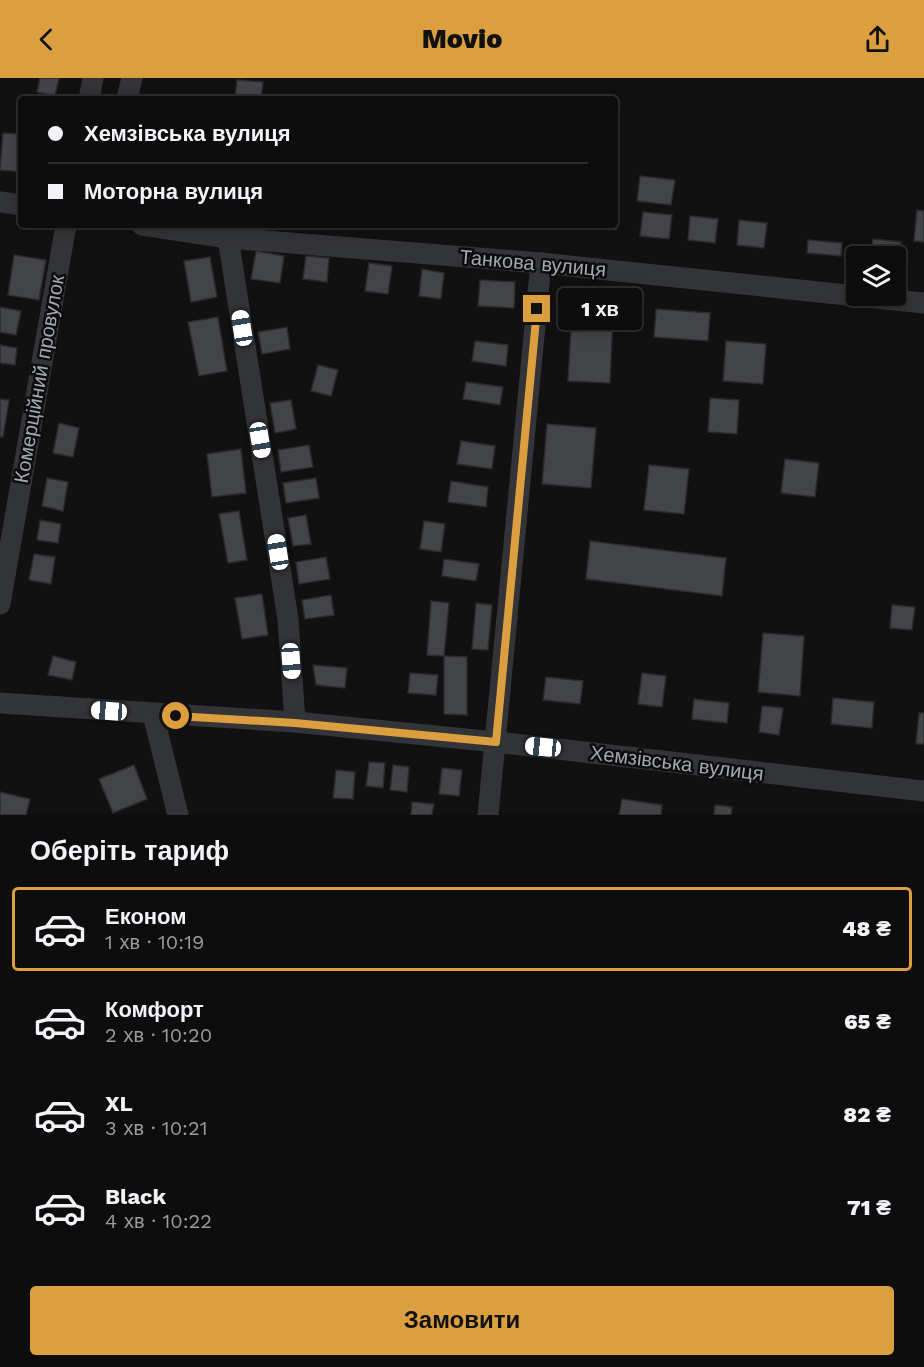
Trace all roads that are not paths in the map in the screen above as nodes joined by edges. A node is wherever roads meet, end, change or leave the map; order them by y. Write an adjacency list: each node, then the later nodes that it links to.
1 (93, 78): 3 (street)
2 (132, 78): 4 (street)
3 (89, 96)
4 (128, 96)
5 (0, 202): 6 (street)
6 (18, 205)
7 (65, 228): 12 (street, Комерційний провулок)
8 (162, 228): 9 (street, Танкова вулиця)
9 (228, 238): 10 (street, Танкова вулиця); 15 (street)
10 (541, 263): 11 (street, Танкова вулиця); 16 (street)
11 (924, 303)
12 (0, 604)
13 (0, 703): 14 (street, Хемзівська вулиця)
14 (153, 714): 15 (street, Хемзівська вулиця); 18 (street)
15 (295, 723): 16 (street, Хемзівська вулиця)
16 (496, 742): 17 (street, Хемзівська вулиця); 19 (street)
17 (924, 791)
18 (178, 815)
19 (488, 815)

